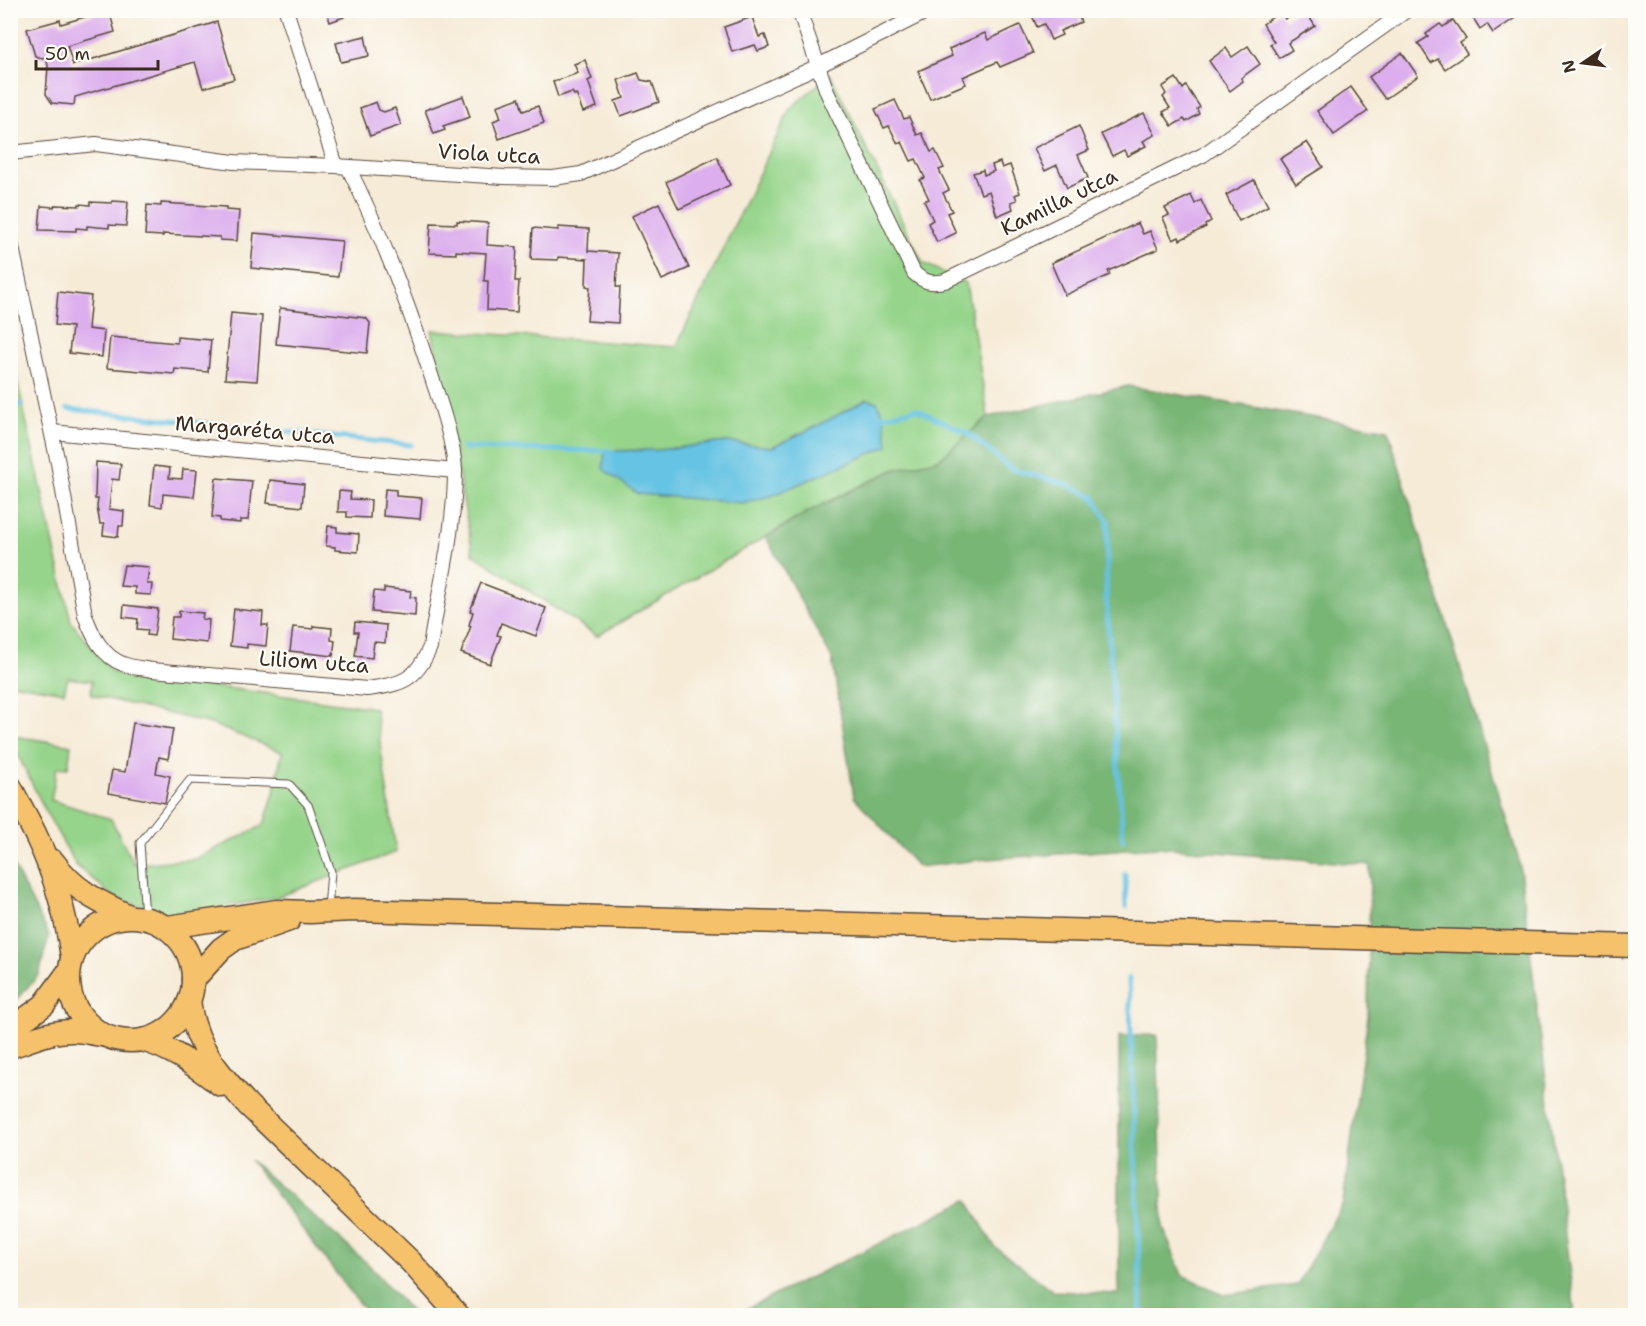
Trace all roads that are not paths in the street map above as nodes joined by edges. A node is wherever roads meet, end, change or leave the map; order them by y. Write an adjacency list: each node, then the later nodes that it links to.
1 (286, 10): 7 (street, Liliom utca)
2 (799, 10): 5 (street)
3 (930, 10): 5 (street, Viola utca)
4 (1407, 10): 5 (street, Kamilla utca)
5 (818, 66): 7 (street, Viola utca)
6 (10, 153): 7 (street, Viola utca)
7 (342, 166): 10 (street, Liliom utca)
8 (10, 238): 9 (street, Liliom utca)
9 (52, 432): 10 (street, Margaréta utca); 10 (street, Liliom utca)
10 (455, 471)
11 (10, 786): 12 (main road)
12 (38, 840): 14 (main road); 17 (main road)
13 (319, 911): 14 (lane); 15 (main road); 16 (main road); 18 (main road)
14 (137, 917): 15 (main road); 17 (main road)
15 (167, 927): 18 (main road)
16 (1635, 946)
17 (71, 964): 19 (main road); 20 (main road)
18 (191, 990): 21 (main road); 23 (main road)
19 (10, 1030)
20 (105, 1036): 21 (main road); 22 (main road)
21 (142, 1040): 23 (main road)
22 (10, 1047)
23 (248, 1105): 24 (main road)
24 (459, 1316)

